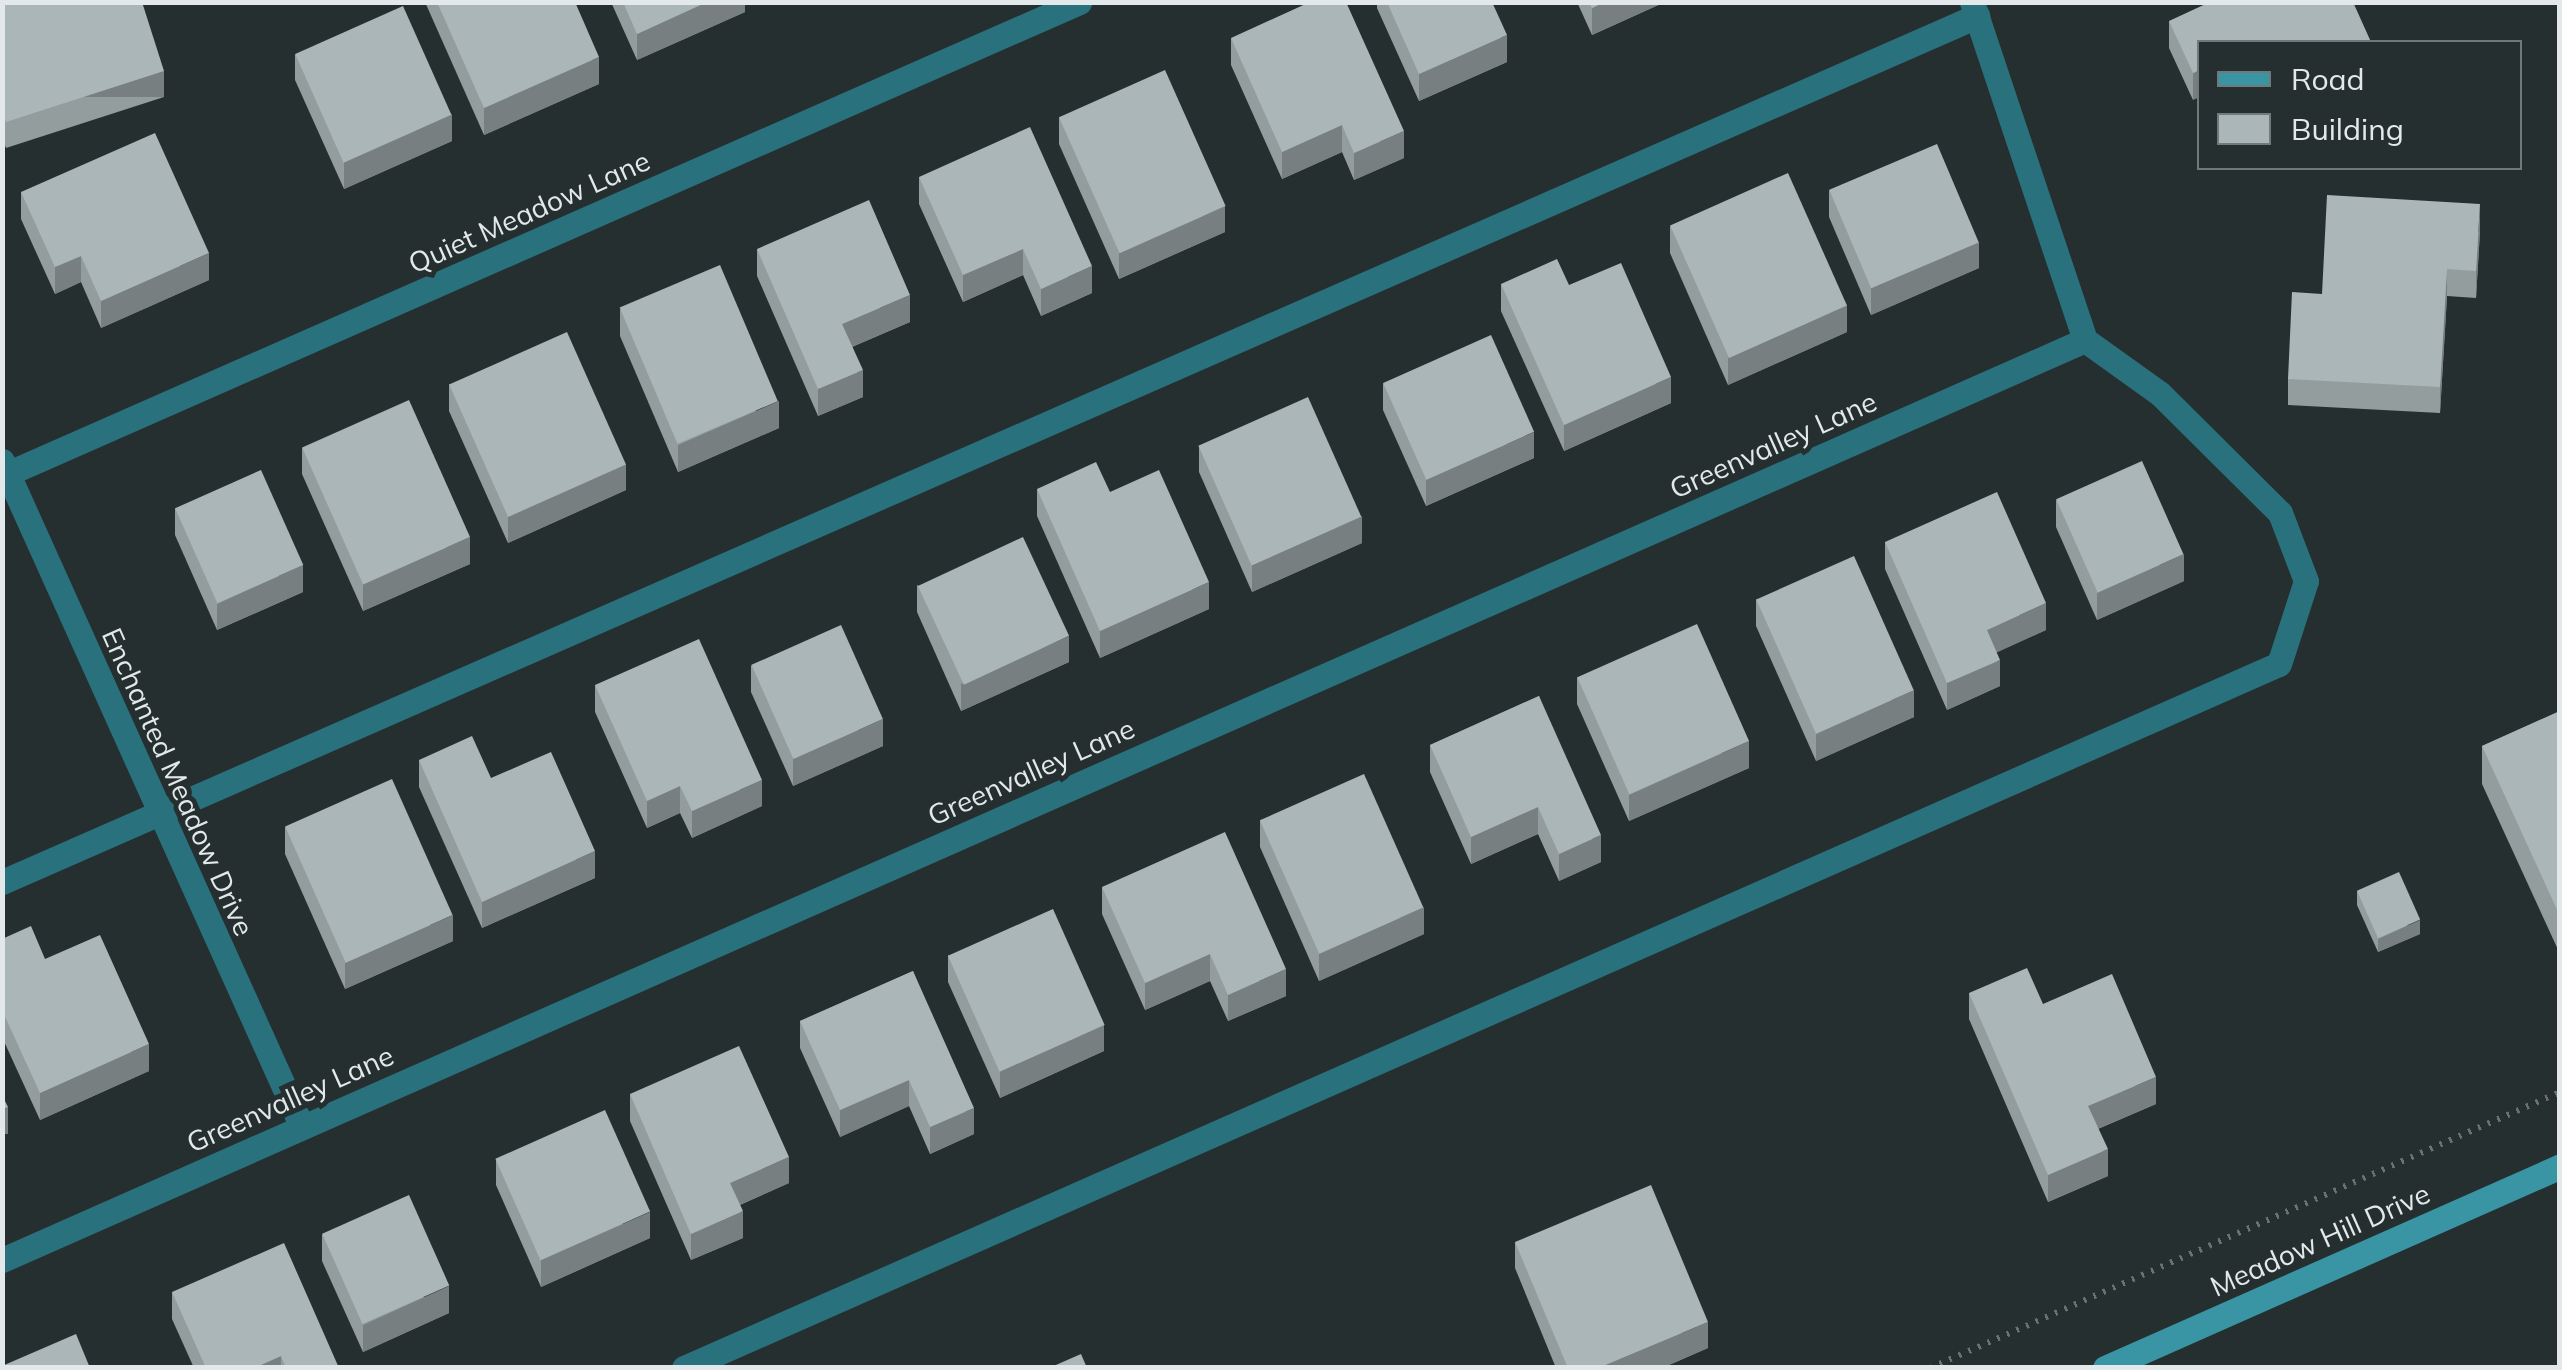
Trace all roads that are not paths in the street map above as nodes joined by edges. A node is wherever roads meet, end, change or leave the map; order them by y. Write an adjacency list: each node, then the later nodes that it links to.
1 (1079, 2): 4 (street, Quiet Meadow Lane)
2 (1975, 9): 3 (street); 5 (street)
3 (2085, 340): 7 (street, Greenvalley Lane); 10 (street)
4 (4, 470): 5 (street, Enchanted Meadow Drive)
5 (158, 814): 6 (street); 7 (street, Enchanted Meadow Drive)
6 (2, 882)
7 (302, 1126): 9 (street, Greenvalley Lane)
8 (2560, 1166): 11 (street, Meadow Hill Drive)
9 (2, 1260)
10 (684, 1368)
11 (2105, 1368)

